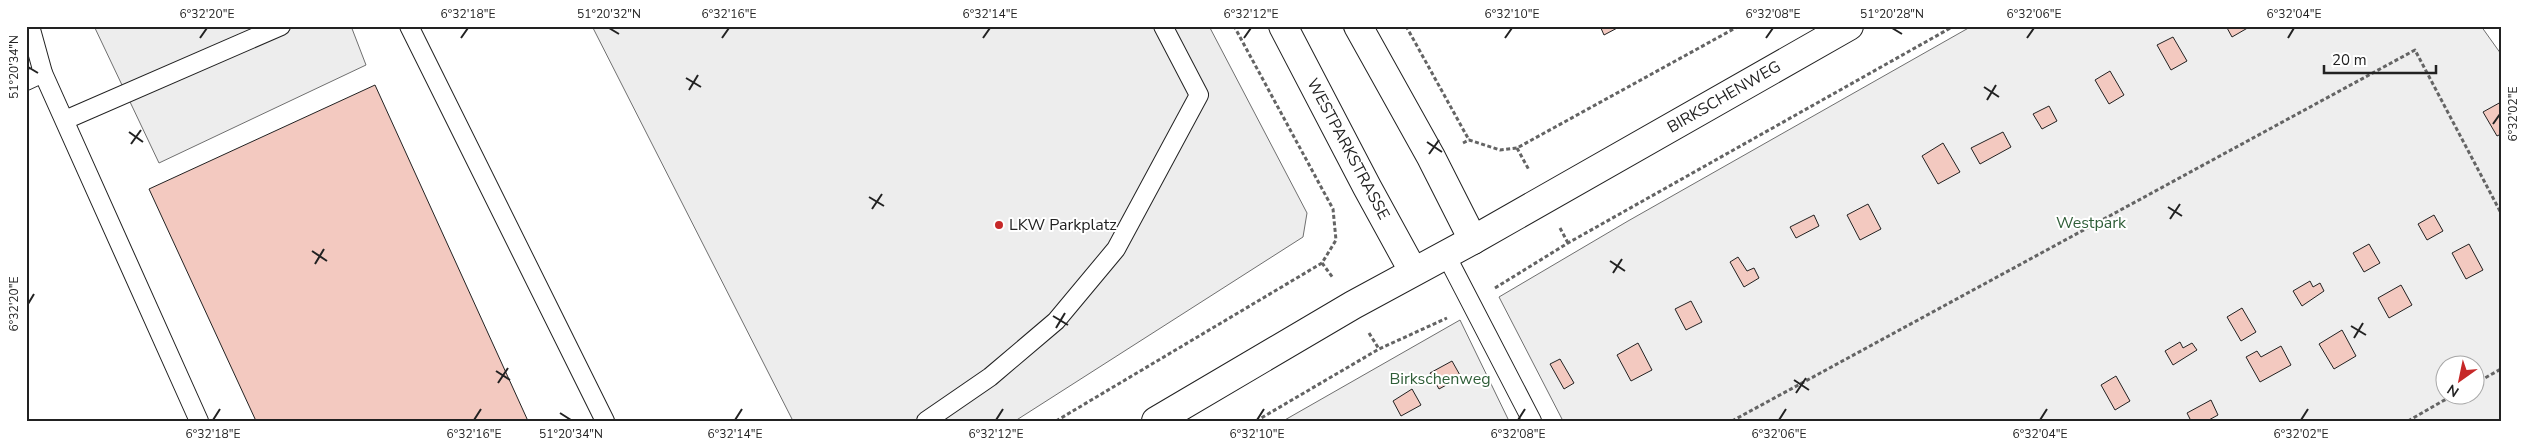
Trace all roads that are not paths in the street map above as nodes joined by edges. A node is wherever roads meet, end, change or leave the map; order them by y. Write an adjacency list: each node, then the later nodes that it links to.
1 (30, 26): 8 (lane)
2 (281, 26): 10 (lane)
3 (409, 26): 15 (lane)
4 (1163, 26): 16 (lane)
5 (1284, 26): 13 (main road, WESTPARKSTRASSE)
6 (1358, 26): 11 (main road)
7 (1849, 26): 11 (main road, BIRKSCHENWEG)
8 (43, 73): 9 (lane); 10 (lane)
9 (26, 80)
10 (65, 120): 14 (lane)
11 (1473, 240): 12 (main road, BIRKSCHENWEG)
12 (1446, 254): 13 (main road, BIRKSCHENWEG); 18 (lane)
13 (1413, 271): 17 (main road, BIRKSCHENWEG)
14 (199, 421)
15 (605, 421)
16 (926, 421)
17 (1156, 421)
18 (1532, 421)

